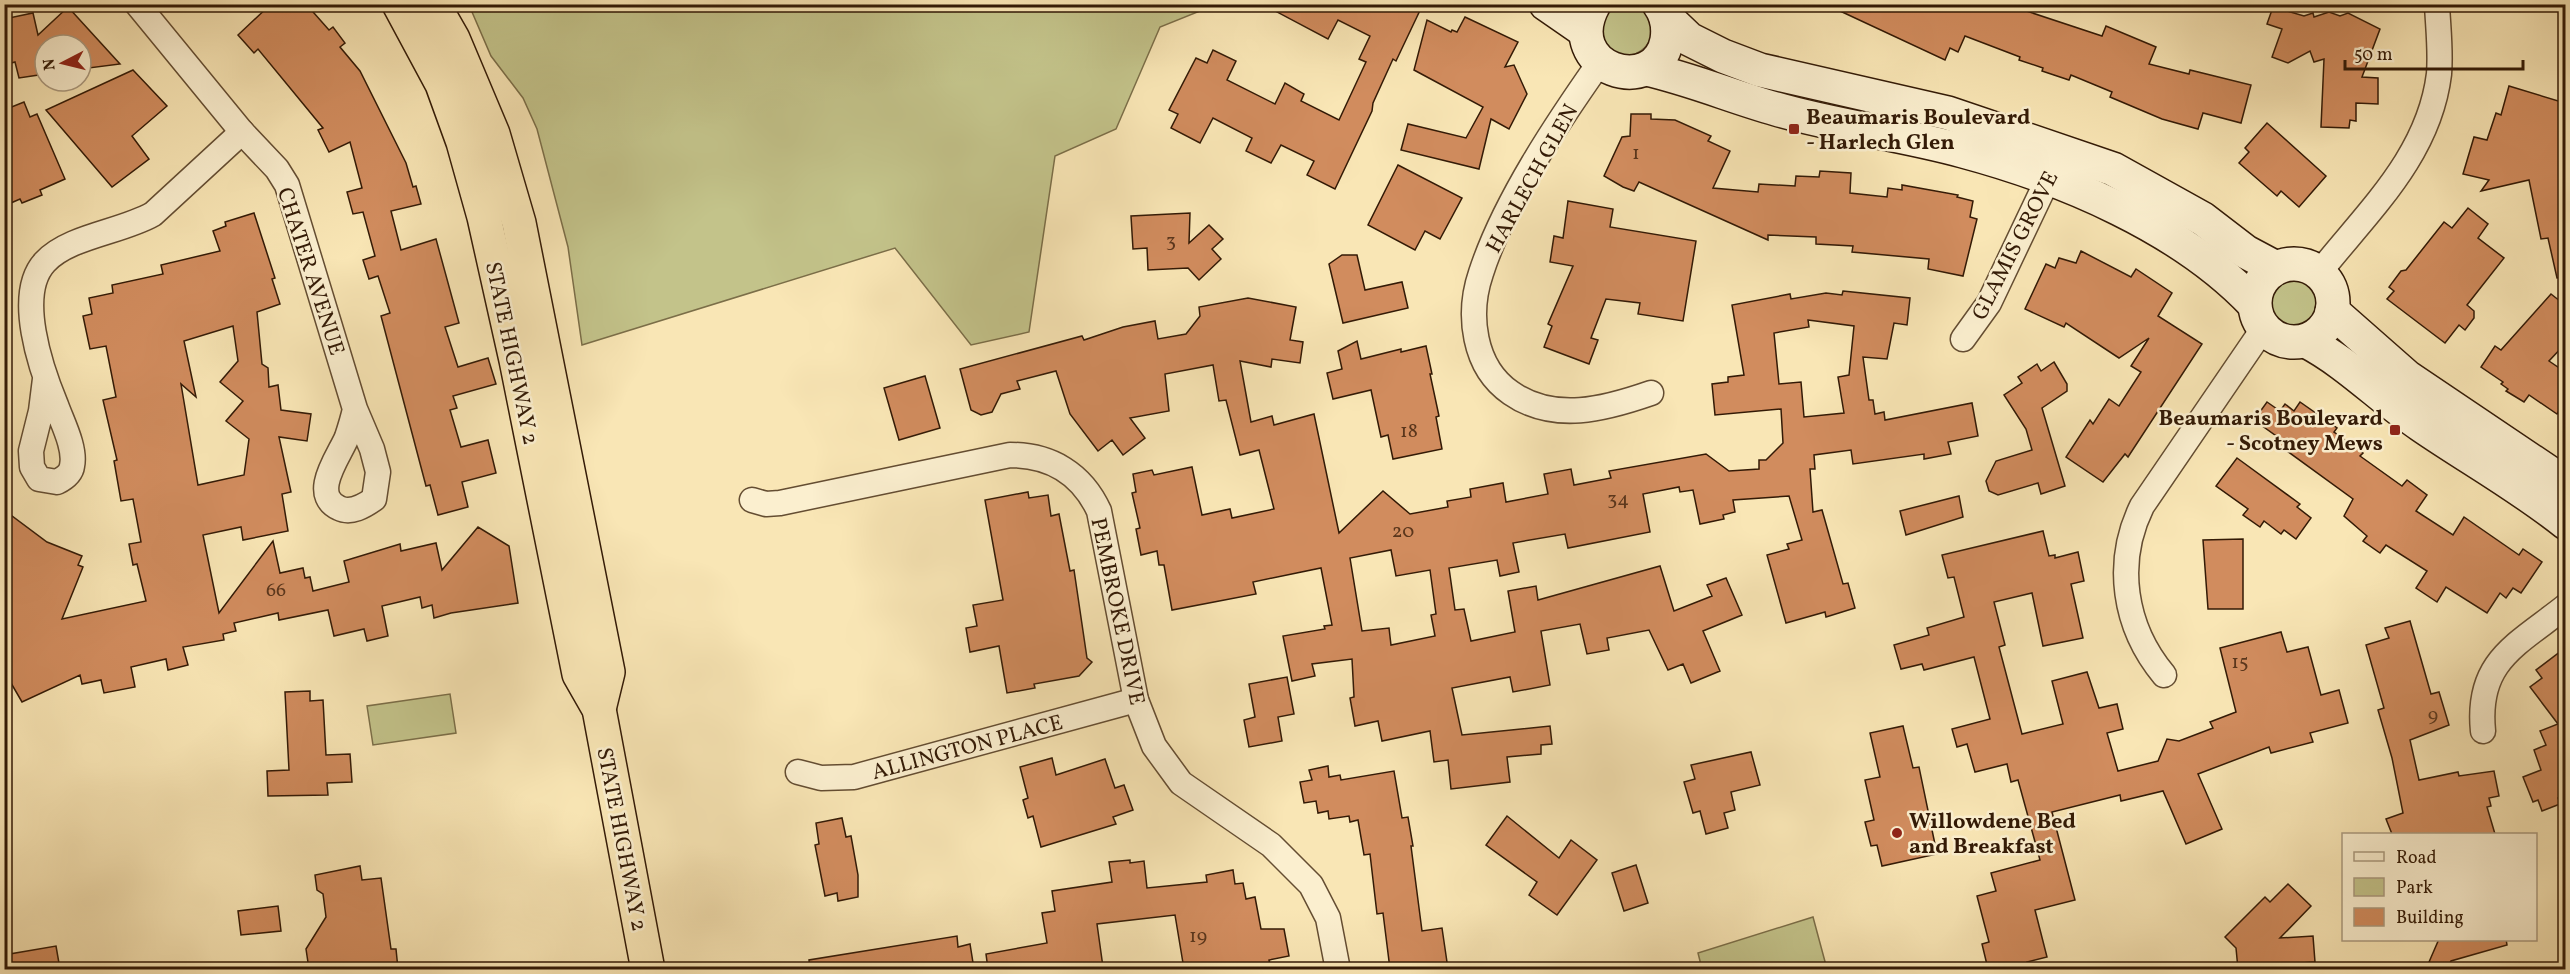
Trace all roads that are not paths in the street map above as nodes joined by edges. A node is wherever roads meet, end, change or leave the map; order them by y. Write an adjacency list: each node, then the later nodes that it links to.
1 (136, 4): 10 (street, CHATER AVENUE)
2 (399, 4): 26 (highway, STATE HIGHWAY 2)
3 (433, 4): 26 (highway, STATE HIGHWAY 2)
4 (1546, 4): 7 (street)
5 (2437, 4): 13 (street)
6 (1663, 11): 9 (street); 11 (street)
7 (1590, 18): 8 (street)
8 (1600, 62): 9 (street); 19 (street, HARLECH GLEN)
9 (1646, 69): 11 (street)
10 (242, 132): 18 (street); 20 (street, CHATER AVENUE)
11 (2055, 164): 12 (street); 15 (street); 16 (street, GLAMIS GROVE)
12 (2276, 268): 13 (street); 15 (street)
13 (2319, 273): 14 (street)
14 (2332, 311): 17 (street); 21 (street)
15 (2259, 316): 17 (street); 24 (street)
16 (1963, 339)
17 (2306, 341): 21 (street)
18 (45, 379)
19 (1651, 393)
20 (355, 409)
21 (2560, 494)
22 (752, 500): 25 (street, PEMBROKE DRIVE)
23 (2565, 606): 27 (street)
24 (2164, 675)
25 (1136, 700): 28 (street, ALLINGTON PLACE); 30 (street, PEMBROKE DRIVE)
26 (599, 709): 29 (highway, STATE HIGHWAY 2)
27 (2482, 731)
28 (798, 772)
29 (648, 969)
30 (1338, 969)

